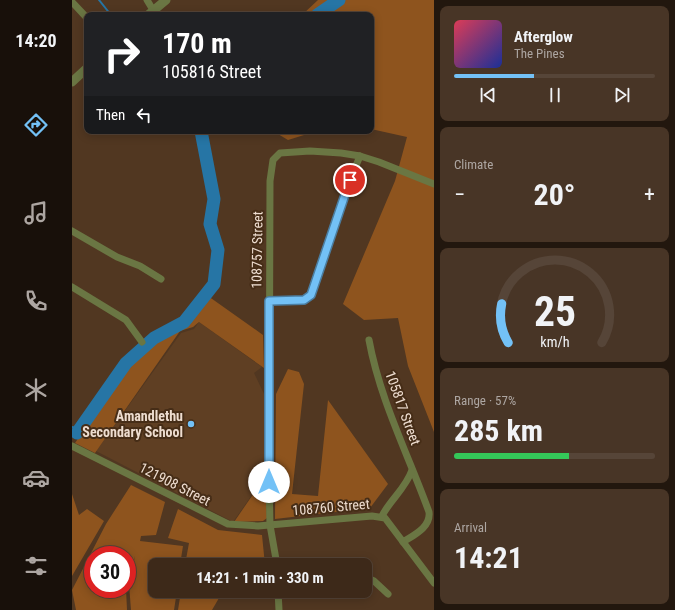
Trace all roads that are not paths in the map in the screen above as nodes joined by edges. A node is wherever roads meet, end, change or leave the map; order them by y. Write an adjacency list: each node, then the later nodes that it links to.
1 (147, 0): 4 (street)
2 (166, 0): 5 (street)
3 (72, 2): 6 (street)
4 (150, 12)
5 (151, 12)
6 (84, 15)
7 (84, 71): 8 (street)
8 (72, 82)
9 (360, 156): 10 (street); 14 (street); 14 (street, 108757 Street)
10 (434, 184)
11 (72, 231): 12 (street)
12 (161, 279)
13 (72, 287): 16 (street)
14 (269, 301): 20 (street, 108757 Street)
15 (369, 340): 18 (street, 105817 Street)
16 (142, 342)
17 (72, 446): 20 (street, 121908 Street)
18 (412, 470): 19 (street); 21 (street, 105817 Street)
19 (382, 516): 20 (street, 108760 Street); 21 (street, 108760 Street)
20 (270, 525): 22 (street, 108757 Street)
21 (403, 542): 24 (street, 108760 Street)
22 (276, 558)
23 (372, 580): 25 (street)
24 (434, 583)
25 (388, 594)
26 (278, 598): 27 (street)
27 (279, 610)

